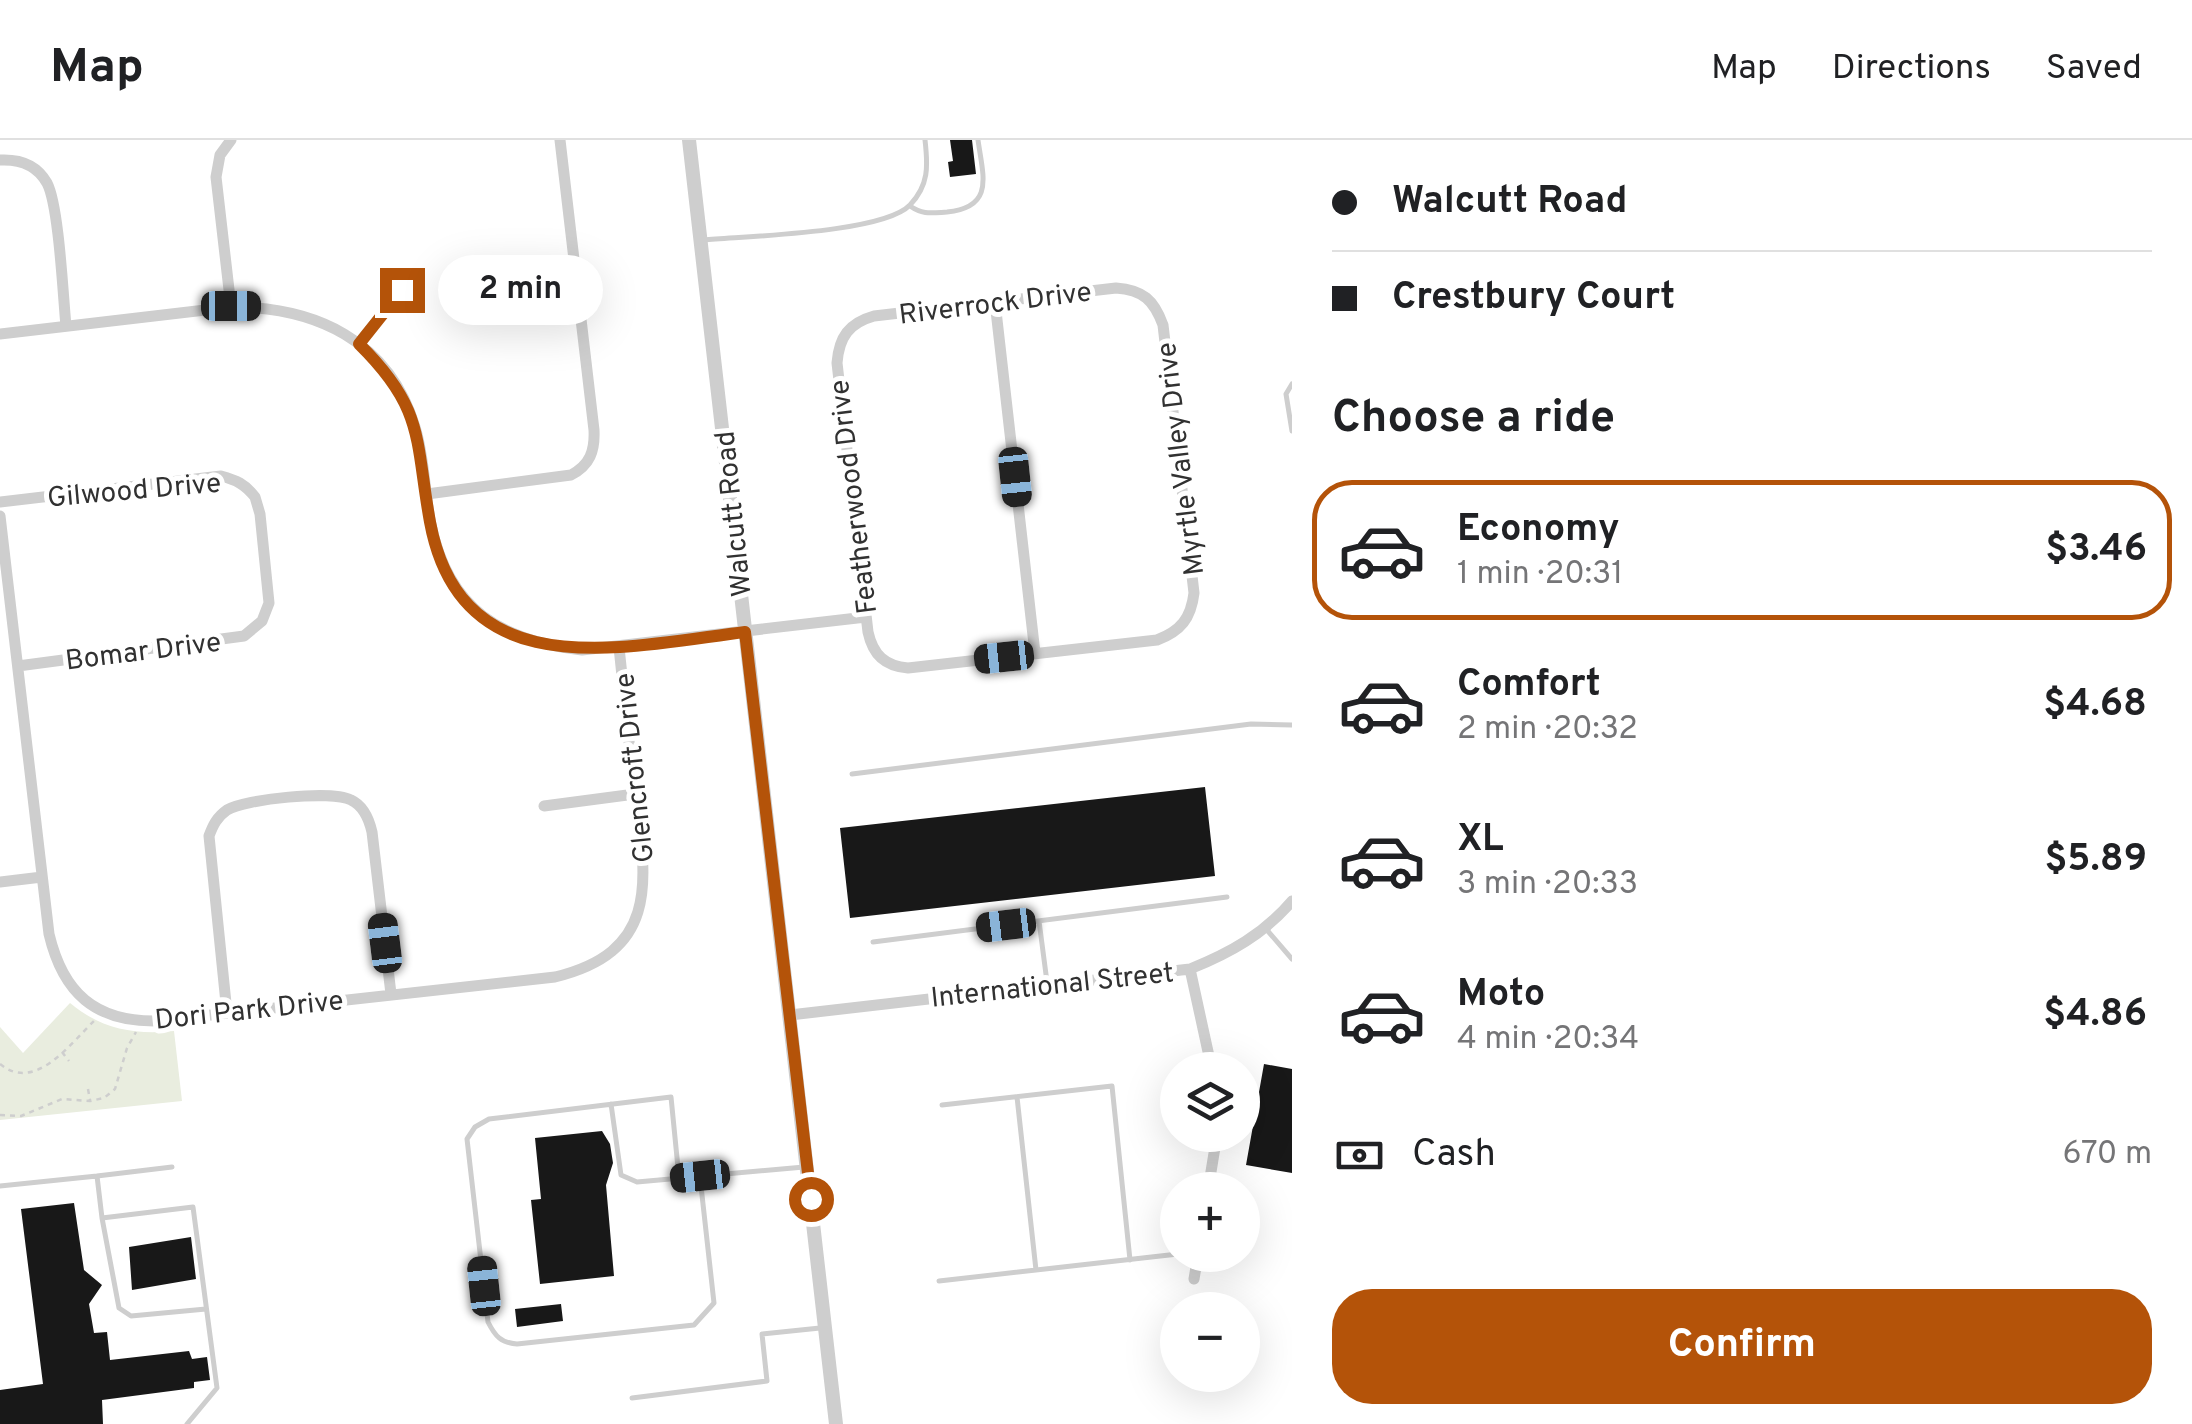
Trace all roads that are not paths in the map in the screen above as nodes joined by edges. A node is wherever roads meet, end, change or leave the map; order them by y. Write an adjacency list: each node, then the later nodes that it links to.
1 (231, 140): 12 (street)
2 (560, 140): 19 (street)
3 (690, 140): 8 (street, Walcutt Road)
4 (925, 140): 7 (lane)
5 (978, 140): 7 (lane)
6 (0, 160): 13 (street)
7 (910, 206): 8 (lane)
8 (701, 240): 24 (street, Walcutt Road)
9 (402, 290): 16 (street)
10 (1147, 296): 11 (street, Riverrock Drive); 26 (street, Myrtle Valley Drive)
11 (995, 302): 14 (street, Riverrock Drive); 26 (street)
12 (231, 306): 13 (street); 16 (street)
13 (66, 326): 15 (street)
14 (846, 331): 22 (street, Featherwood Drive)
15 (0, 334)
16 (359, 344): 19 (street)
17 (1292, 384): 18 (lane)
18 (1292, 431)
19 (427, 494): 25 (street)
20 (0, 502): 23 (street, Gilwood Drive)
21 (0, 516): 27 (street)
22 (866, 617): 24 (street); 26 (street, Featherwood Drive)
23 (262, 621): 27 (street, Bomar Drive)
24 (745, 632): 25 (street); 45 (street, Walcutt Road)
25 (620, 647): 30 (street, Glencroft Drive)
26 (1036, 654)
27 (18, 666): 32 (street)
28 (1292, 726): 29 (lane)
29 (852, 774)
30 (635, 794): 31 (street); 39 (street, Glencroft Drive)
31 (544, 806)
32 (42, 877): 33 (street); 44 (street, Dori Park Drive)
33 (0, 882)
34 (1227, 898): 36 (lane)
35 (1292, 901): 37 (street, International Street)
36 (1039, 921): 38 (lane); 42 (lane)
37 (1266, 928): 40 (lane); 41 (street, International Street)
38 (874, 942)
39 (620, 944): 43 (street, Dori Park Drive)
40 (1292, 960)
41 (1190, 969): 42 (street, International Street); 46 (street)
42 (1048, 985): 45 (street, International Street)
43 (391, 994): 44 (street, Dori Park Drive); 44 (street)
44 (227, 1012)
45 (790, 1014): 51 (street, Walcutt Road)
46 (1208, 1052)
47 (1016, 1096): 49 (lane); 58 (lane); 59 (lane)
48 (610, 1104): 53 (lane); 54 (lane); 54 (lane)
49 (942, 1105)
50 (172, 1167): 52 (lane)
51 (807, 1167): 53 (lane); 64 (street, Walcutt Road)
52 (97, 1176): 55 (lane); 56 (lane)
53 (700, 1176): 54 (lane)
54 (680, 1178)
55 (0, 1186)
56 (102, 1218): 63 (lane); 63 (lane)
57 (1160, 1256): 58 (lane)
58 (1130, 1260): 59 (lane)
59 (1036, 1270): 62 (lane)
60 (1195, 1272): 61 (street)
61 (1194, 1278)
62 (939, 1280)
63 (206, 1309): 66 (lane)
64 (826, 1328): 65 (lane); 67 (street, Walcutt Road)
65 (632, 1398)
66 (187, 1424)
67 (836, 1424)

